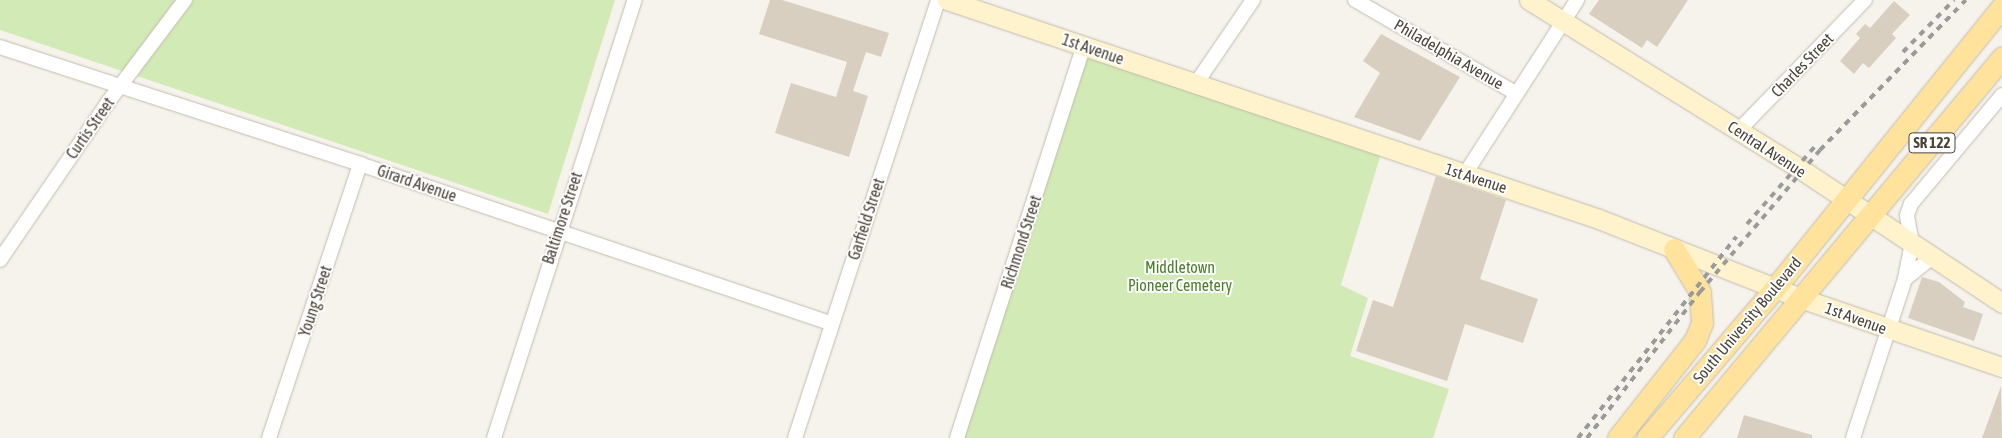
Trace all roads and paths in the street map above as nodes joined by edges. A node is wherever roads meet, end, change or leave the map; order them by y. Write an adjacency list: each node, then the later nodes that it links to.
1 (185, 0): 15 (street, Curtis Street)
2 (635, 0): 24 (street, Baltimore Street)
3 (938, 0): 33 (street, Garfield Street)
4 (947, 0): 12 (main road, 1st Avenue)
5 (1253, 0): 16 (street)
6 (1355, 0): 17 (street, Philadelphia Avenue)
7 (1529, 0): 11 (main road, Central Avenue)
8 (1577, 0): 11 (street)
9 (1865, 0): 19 (street, Charles Street)
10 (2002, 7): 22 (main road, South University Boulevard)
11 (1563, 21): 17 (street); 19 (main road, Central Avenue)
12 (1084, 45): 16 (main road, 1st Avenue); 39 (street, Richmond Street)
13 (0, 47): 15 (street, Girard Avenue)
14 (2002, 58): 23 (main road, SR 122)
15 (120, 85): 20 (street, Girard Avenue); 28 (street, Curtis Street)
16 (1195, 85): 21 (main road, 1st Avenue)
17 (1517, 94): 21 (street)
18 (2002, 95): 25 (street)
19 (1739, 130): 22 (main road, Central Avenue)
20 (360, 164): 24 (street, Girard Avenue); 36 (street, Young Street)
21 (1464, 174): 26 (main road, 1st Avenue)
22 (1844, 199): 23 (main road, Central Avenue); 30 (main road, South University Boulevard)
23 (1870, 216): 25 (main road, Central Avenue); 31 (main road, South University Boulevard / SR 122)
24 (558, 230): 33 (street, Girard Avenue); 37 (street, Baltimore Street)
25 (1912, 244): 27 (main road, Central Avenue); 29 (street)
26 (1674, 249): 30 (main road, 1st Avenue); 40 (main road)
27 (1932, 257): 29 (street); 32 (main road, Central Avenue)
28 (0, 260)
29 (1905, 279): 34 (street)
30 (1775, 288): 31 (main road, 1st Avenue); 41 (main road, South University Boulevard)
31 (1803, 299): 34 (main road, 1st Avenue); 42 (main road, South University Boulevard / SR 122)
32 (2002, 302)
33 (832, 324): 38 (street, Garfield Street)
34 (1891, 331): 35 (main road, 1st Avenue); 43 (street)
35 (2002, 367)
36 (269, 438)
37 (494, 438)
38 (795, 438)
39 (957, 438)
40 (1618, 438)
41 (1647, 438)
42 (1684, 438)
43 (1853, 438)

